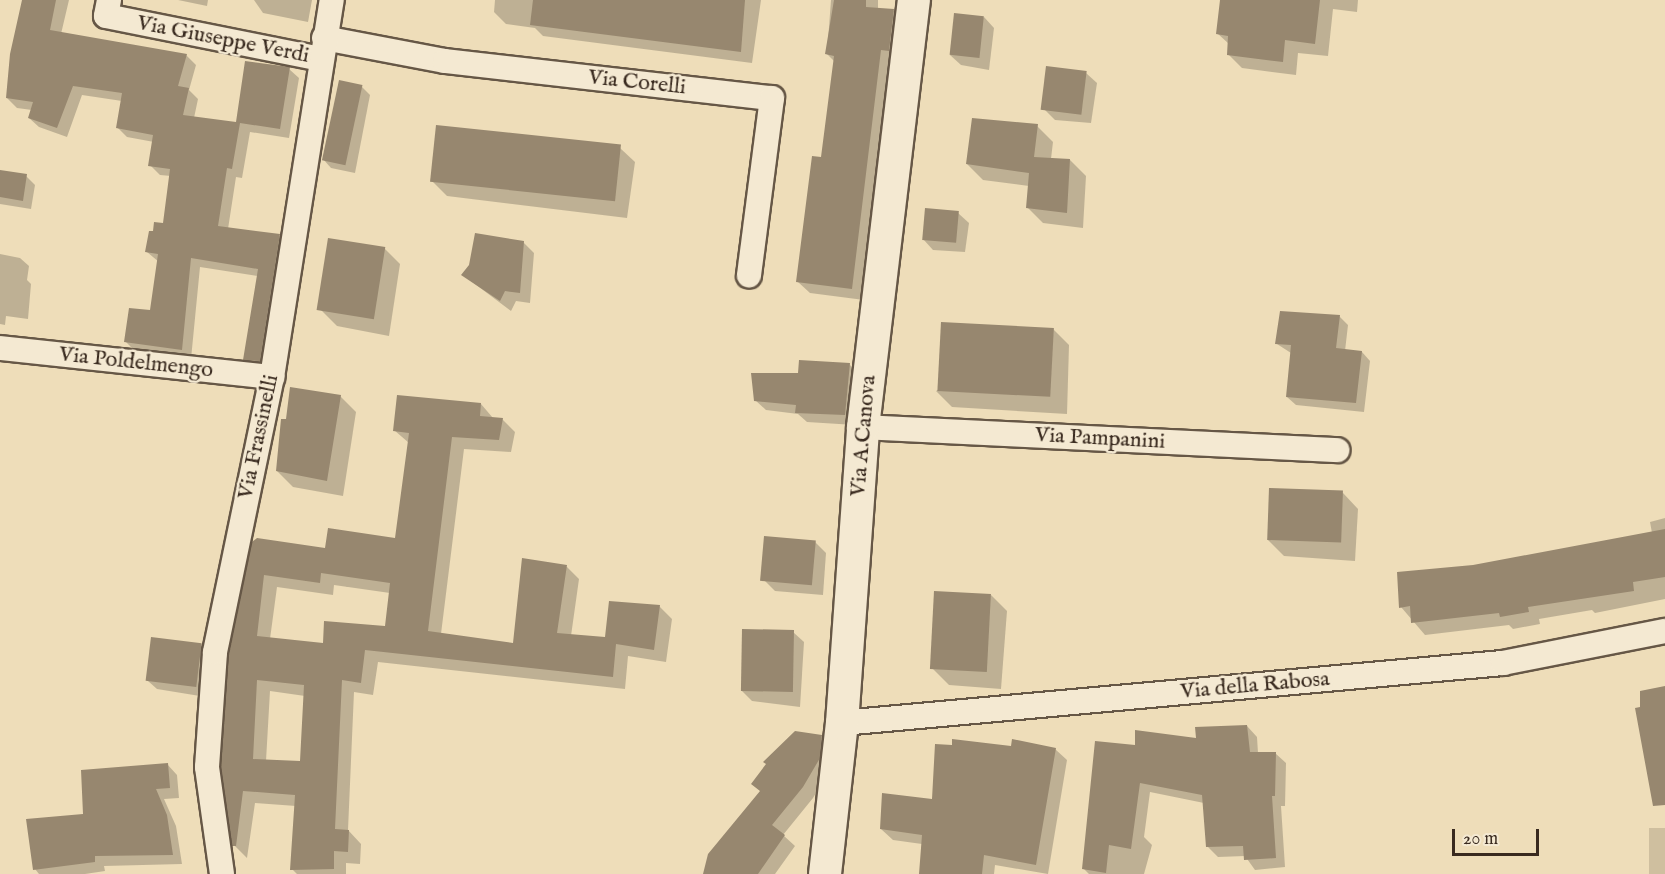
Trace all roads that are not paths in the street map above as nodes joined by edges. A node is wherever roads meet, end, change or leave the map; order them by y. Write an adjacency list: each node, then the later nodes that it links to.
1 (109, 0): 4 (street, Via Giuseppe Verdi)
2 (332, 0): 4 (street, Via Frassinelli)
3 (914, 0): 8 (street, Via A.Canova)
4 (322, 49): 5 (street, Via Corelli); 7 (street, Via Frassinelli)
5 (749, 276)
6 (0, 348): 7 (street, Via Poldelmengo)
7 (273, 377): 12 (street, Via Frassinelli)
8 (863, 427): 9 (street, Via Pampanini); 11 (street, Via A.Canova)
9 (1338, 450)
10 (1665, 631): 11 (street, Via della Rabosa)
11 (842, 723): 13 (street, Via A.Canova)
12 (222, 874)
13 (825, 874)

